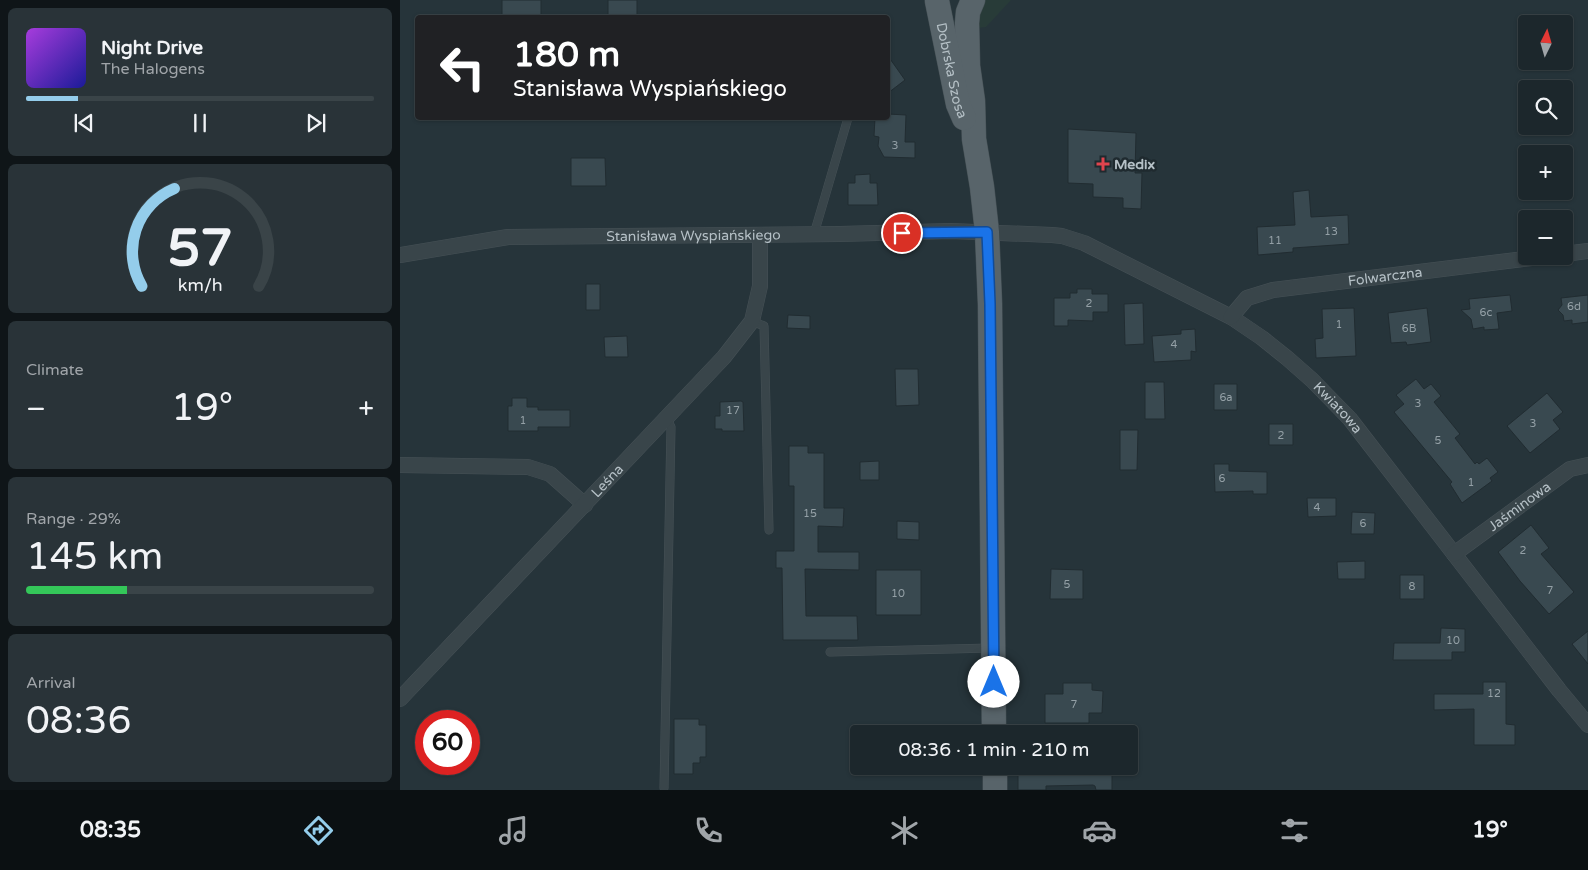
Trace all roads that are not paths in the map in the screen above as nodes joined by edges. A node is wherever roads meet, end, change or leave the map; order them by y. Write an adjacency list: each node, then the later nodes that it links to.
1 (937, 0): 2 (main road); 5 (main road, Dobrska Szosa)
2 (968, 0)
3 (973, 0): 5 (main road, Dobrska Szosa)
4 (847, 120): 7 (lane)
5 (974, 139): 6 (main road, Dobrska Szosa)
6 (987, 232): 7 (street, Stanisława Wyspiańskiego); 13 (street, Kwiatowa); 21 (main road, Dobrska Szosa)
7 (814, 234): 8 (street, Stanisława Wyspiańskiego)
8 (760, 235): 11 (street, Stanisława Wyspiańskiego); 14 (street, Leśna)
9 (1588, 251): 10 (street)
10 (1573, 253)
11 (400, 255)
12 (1518, 260): 13 (street, Folwarczna)
13 (1231, 317): 20 (street, Kwiatowa)
14 (752, 321): 15 (street, Leśna); 19 (lane)
15 (666, 417): 18 (street, Leśna); 27 (lane)
16 (400, 465): 18 (street)
17 (1588, 465): 20 (street, Jaśminowa)
18 (585, 505): 23 (street, Leśna)
19 (768, 530)
20 (1454, 554): 24 (street, Kwiatowa)
21 (994, 648): 22 (lane); 25 (main road, Dobrska Szosa)
22 (830, 652)
23 (400, 700)
24 (1587, 721)
25 (994, 725)
26 (994, 775): 28 (main road)
27 (664, 788)
28 (995, 790)

